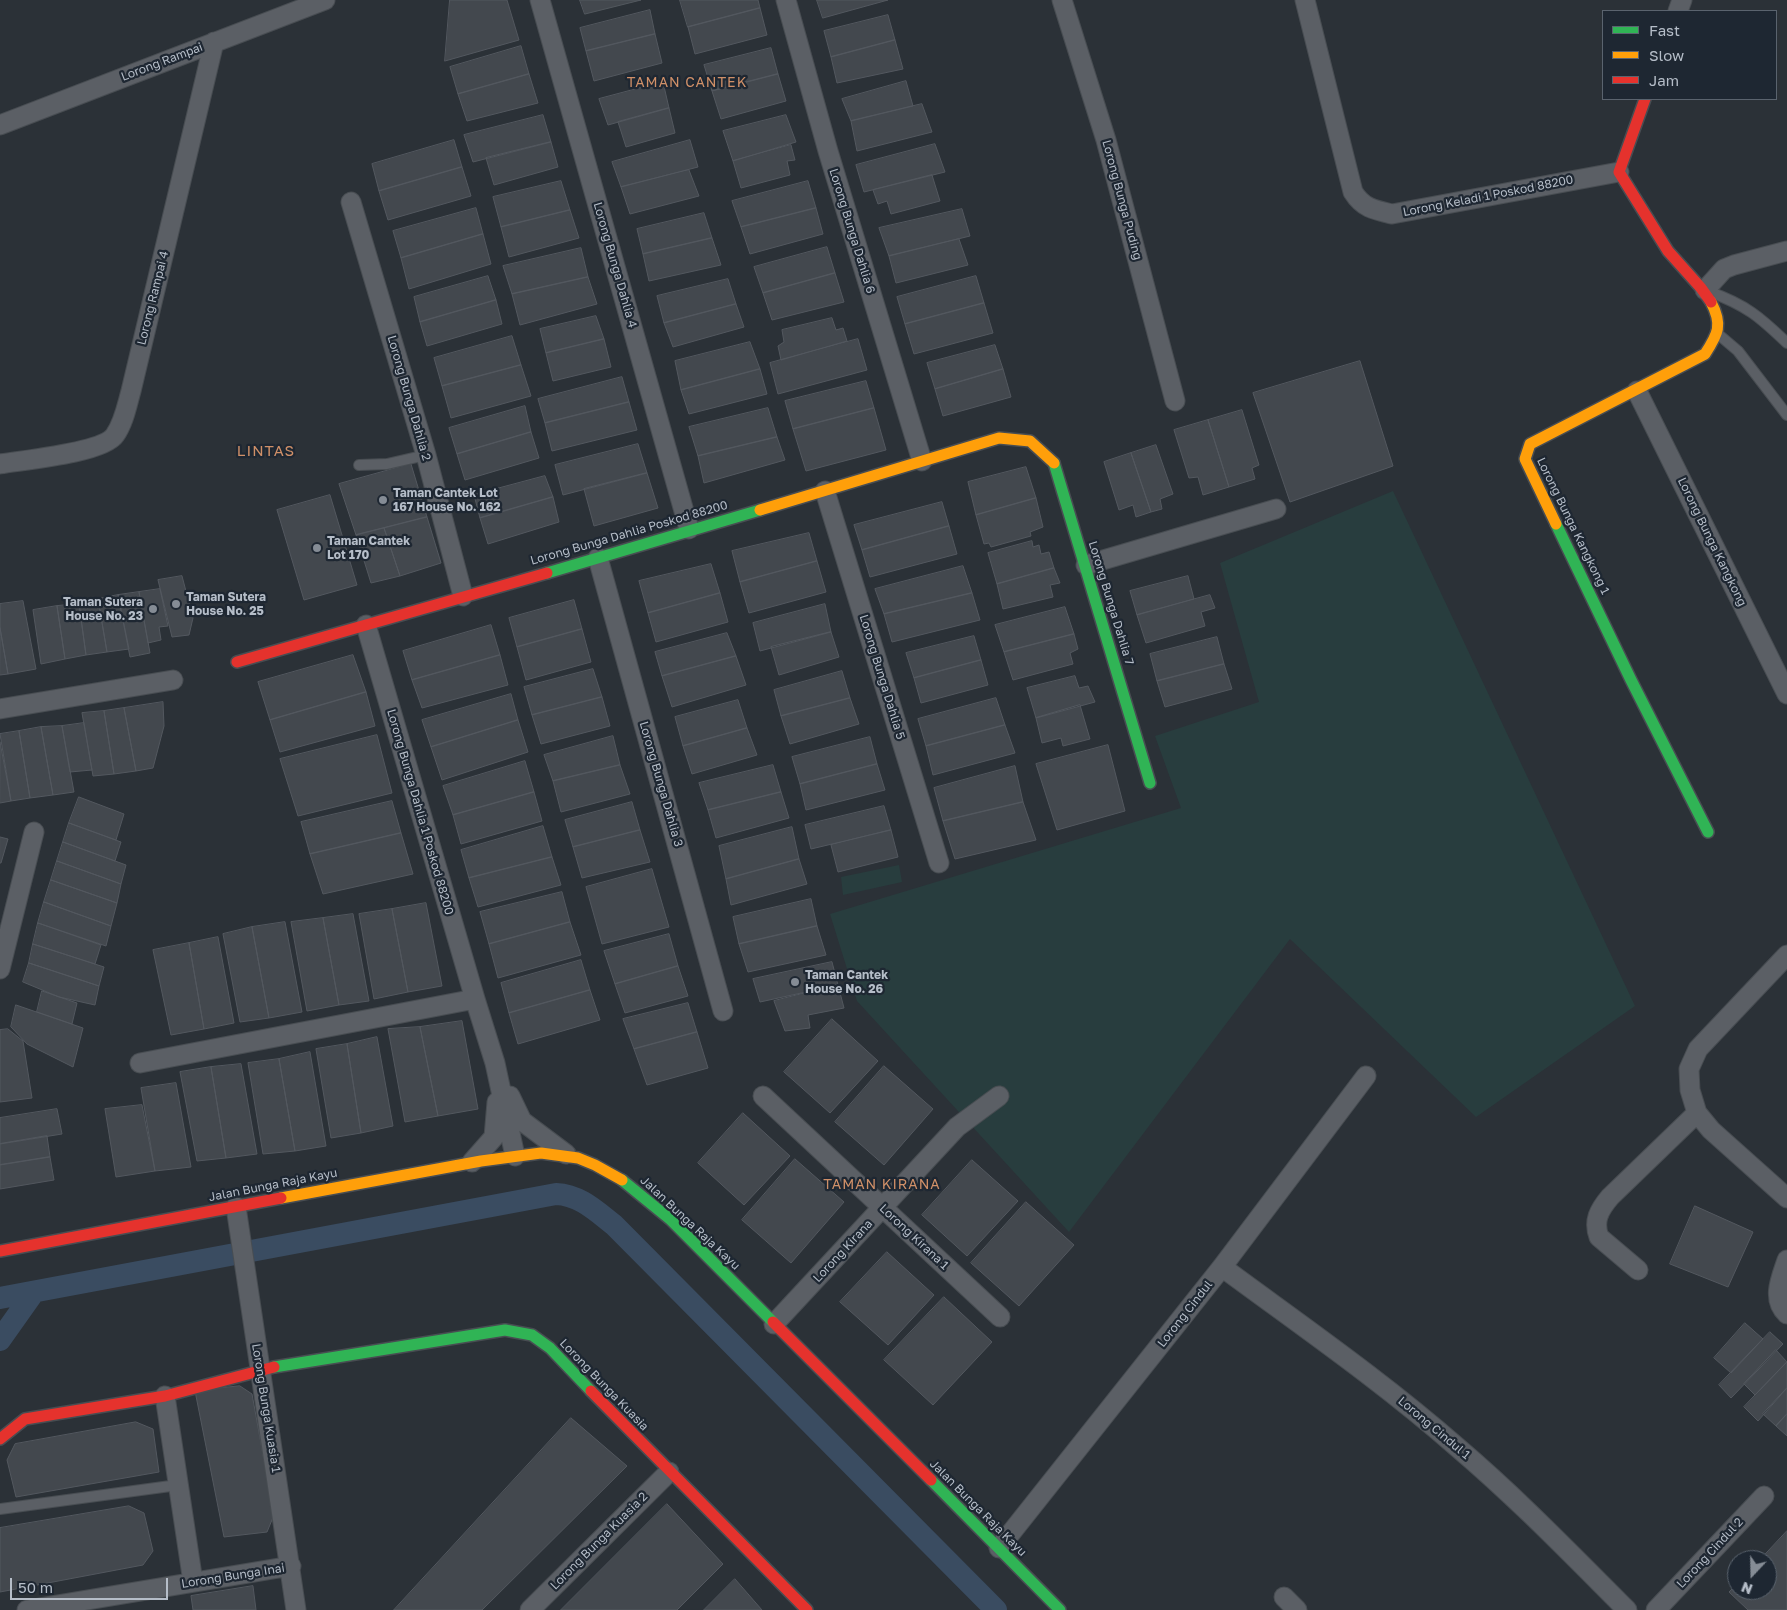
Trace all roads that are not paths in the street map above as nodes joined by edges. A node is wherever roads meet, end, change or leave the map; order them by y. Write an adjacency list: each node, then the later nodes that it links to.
1 (325, 0): 6 (street, Lorong Rampai)
2 (540, 0): 25 (street, Lorong Bunga Dahlia 4)
3 (786, 0): 20 (street, Lorong Bunga Dahlia 6)
4 (1062, 0): 16 (street, Lorong Bunga Puding)
5 (1305, 0): 9 (street, Lorong Keladi 1 Poskod 88200)
6 (214, 42): 8 (street, Lorong Rampai); 21 (street, Lorong Rampai 4)
7 (1645, 100): 9 (street)
8 (0, 125)
9 (1619, 172): 12 (street)
10 (351, 202): 19 (street, Lorong Bunga Dahlia 2)
11 (1787, 251): 12 (street)
12 (1705, 290): 13 (street); 14 (lane)
13 (1718, 334): 15 (street, Lorong Bunga Kangkong 1); 17 (lane)
14 (1787, 343)
15 (1637, 390): 32 (street, Lorong Bunga Kangkong); 36 (street, Lorong Bunga Kangkong 1)
16 (1176, 401)
17 (1787, 415)
18 (1030, 441): 20 (street, Lorong Bunga Dahlia Poskod 88200); 27 (street, Lorong Bunga Dahlia 7)
19 (426, 455): 22 (lane); 28 (street, Lorong Bunga Dahlia 2)
20 (922, 461): 23 (street, Lorong Bunga Dahlia Poskod 88200)
21 (0, 464)
22 (359, 465)
23 (825, 490): 25 (street, Lorong Bunga Dahlia Poskod 88200); 37 (street, Lorong Bunga Dahlia 5)
24 (1276, 509): 27 (street)
25 (689, 529): 26 (street, Lorong Bunga Dahlia Poskod 88200)
26 (598, 558): 28 (street, Lorong Bunga Dahlia Poskod 88200); 41 (street, Lorong Bunga Dahlia 3)
27 (1086, 565): 34 (street, Lorong Bunga Dahlia 7)
28 (464, 596): 29 (street, Lorong Bunga Dahlia Poskod 88200)
29 (366, 625): 30 (street, Lorong Bunga Dahlia Poskod 88200); 40 (street, Lorong Bunga Dahlia 1 Poskod 88200)
30 (238, 662)
31 (173, 680): 33 (street)
32 (1787, 694)
33 (0, 709)
34 (1150, 782)
35 (34, 832): 39 (street)
36 (1708, 832)
37 (939, 863)
38 (1787, 955): 47 (street)
39 (0, 969)
40 (474, 999): 42 (street); 43 (street, Lorong Bunga Dahlia 1 Poskod 88200)
41 (724, 1011)
42 (140, 1063)
43 (495, 1063): 48 (street); 49 (street); 50 (street)
44 (1366, 1076): 56 (street, Lorong Cindul)
45 (763, 1096): 53 (street, Lorong Kirana 1)
46 (999, 1096): 53 (street, Lorong Kirana)
47 (1697, 1113): 51 (street); 57 (street)
48 (566, 1155): 49 (street, Jalan Bunga Raja Kayu); 60 (street, Jalan Bunga Raja Kayu)
49 (516, 1156): 50 (street, Jalan Bunga Raja Kayu)
50 (472, 1162): 52 (street, Jalan Bunga Raja Kayu)
51 (1787, 1198)
52 (236, 1207): 54 (street, Jalan Bunga Raja Kayu); 61 (street, Lorong Bunga Kuasia 1)
53 (883, 1208): 59 (street, Lorong Kirana 1); 60 (street, Lorong Kirana)
54 (0, 1251)
55 (1787, 1260): 58 (street)
56 (1222, 1268): 68 (street, Lorong Cindul); 77 (street, Lorong Cindul 1)
57 (1638, 1270)
58 (1787, 1314)
59 (1000, 1317)
60 (774, 1324): 68 (street, Jalan Bunga Raja Kayu)
61 (258, 1370): 62 (street, Lorong Bunga Kuasia); 64 (street, Lorong Bunga Kuasia); 69 (street, Lorong Bunga Kuasia 1)
62 (165, 1396): 63 (street, Lorong Bunga Kuasia); 65 (street)
63 (0, 1439)
64 (669, 1472): 74 (street, Lorong Bunga Kuasia 2); 75 (street, Lorong Bunga Kuasia)
65 (178, 1485): 67 (lane); 70 (street)
66 (1764, 1496): 78 (street, Lorong Cindul 2)
67 (0, 1509)
68 (999, 1548): 76 (street, Jalan Bunga Raja Kayu)
69 (291, 1566): 70 (street, Lorong Bunga Inai); 73 (street, Lorong Bunga Kuasia 1)
70 (193, 1582): 71 (street, Lorong Bunga Inai)
71 (67, 1606): 72 (street, Lorong Bunga Inai)
72 (26, 1610)
73 (296, 1610)
74 (530, 1610)
75 (808, 1610)
76 (1060, 1610)
77 (1627, 1610)
78 (1656, 1610)

